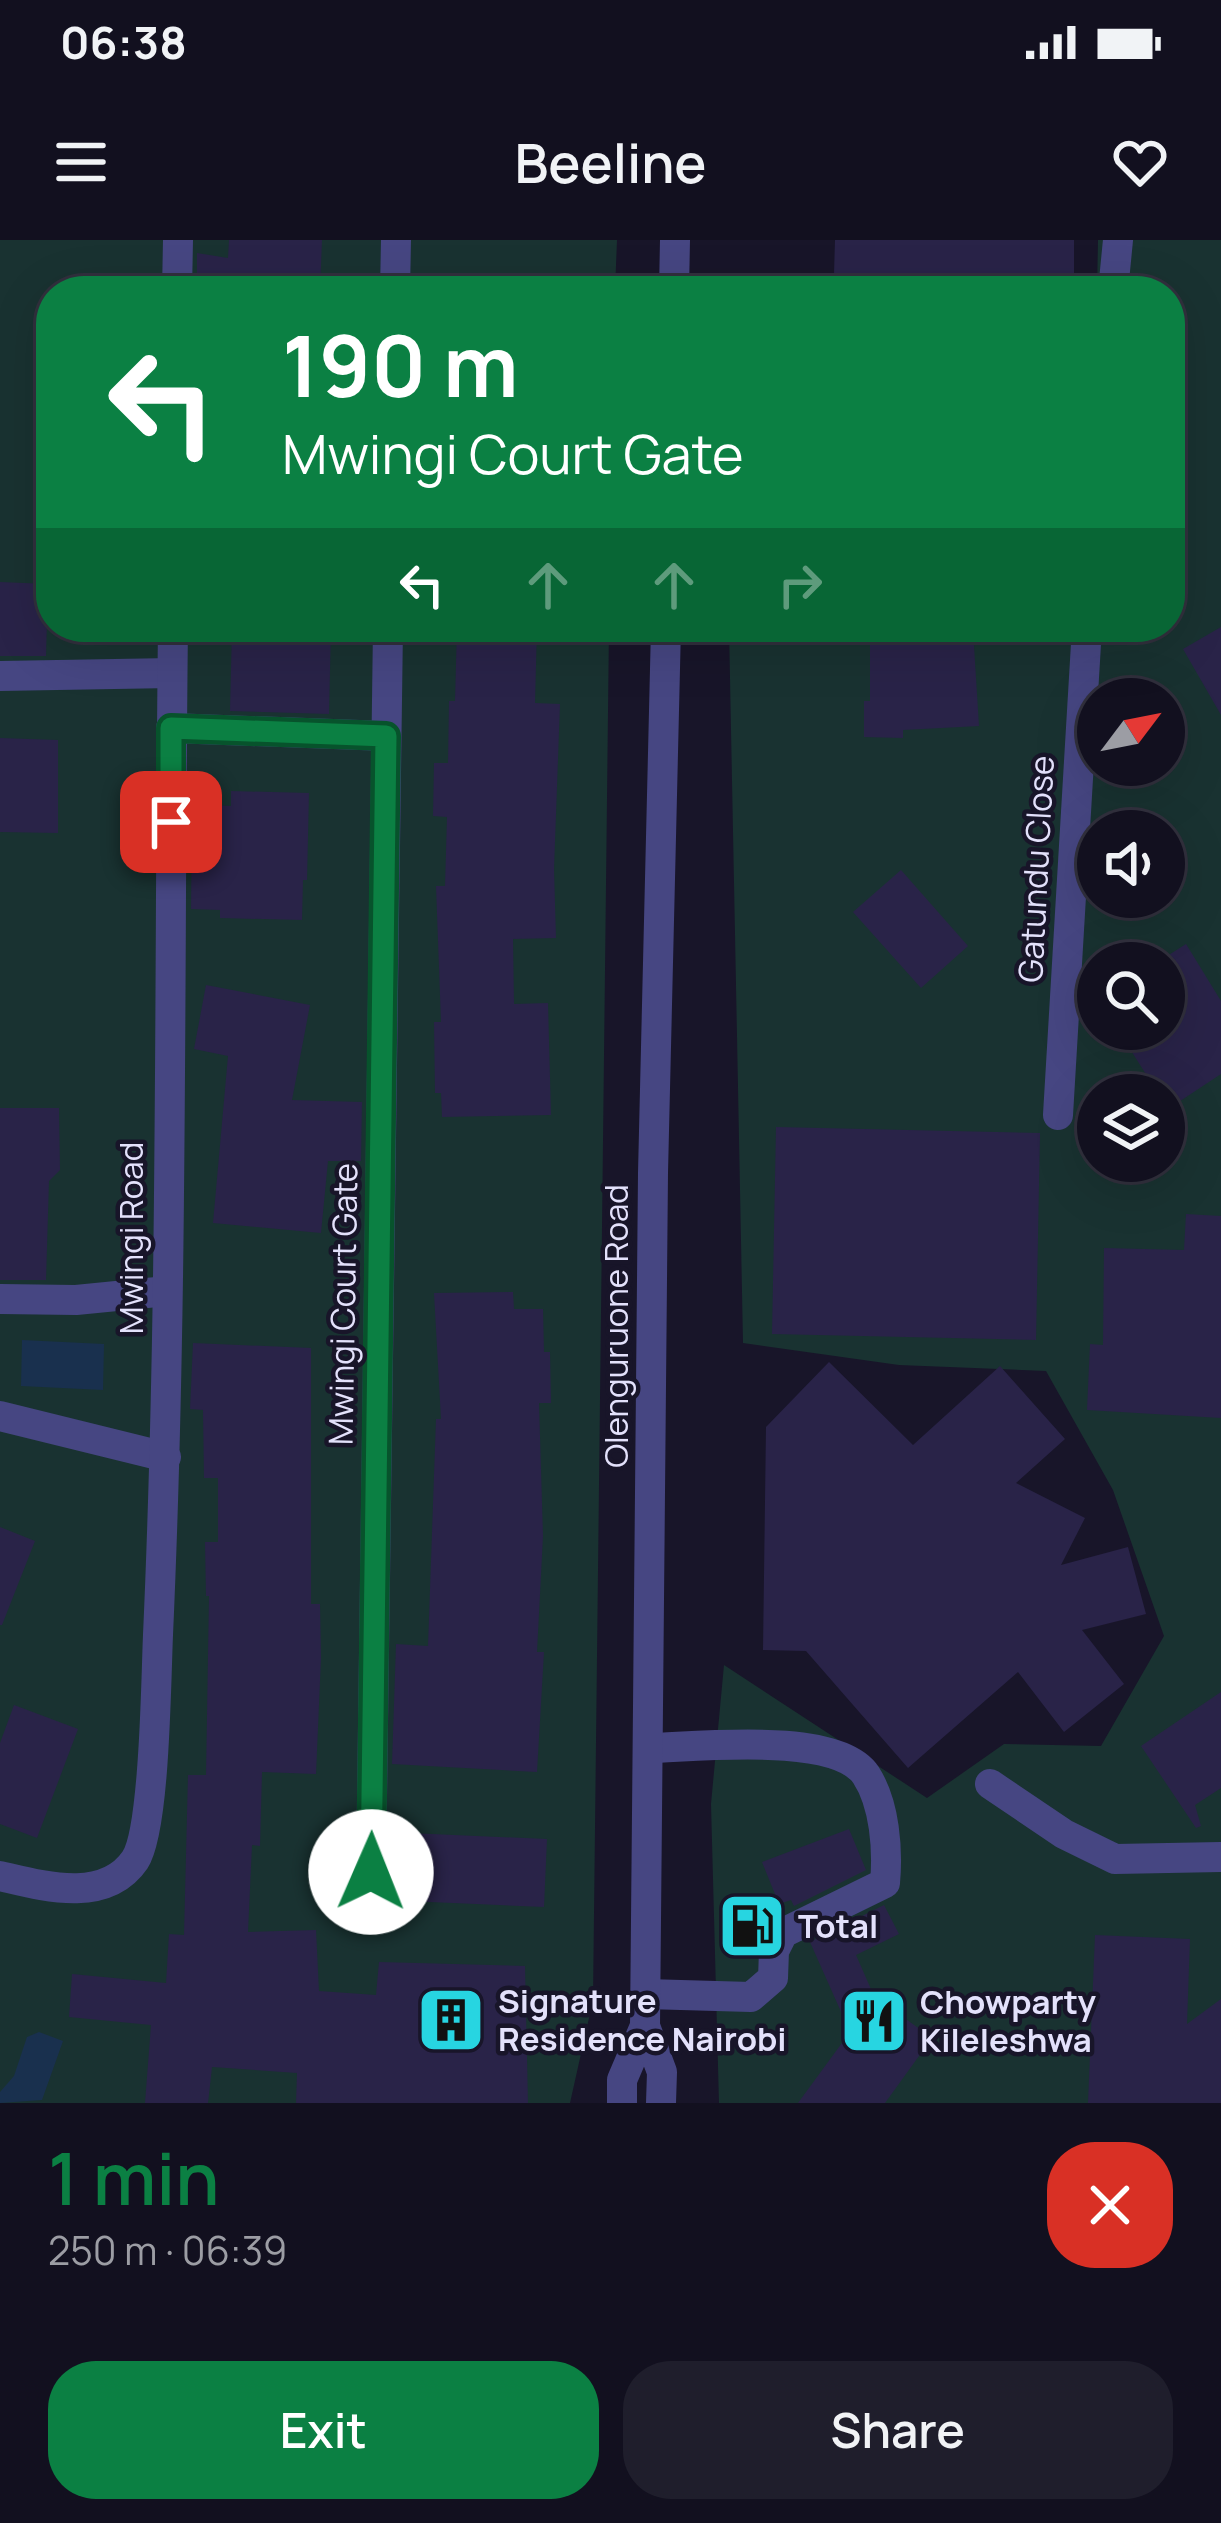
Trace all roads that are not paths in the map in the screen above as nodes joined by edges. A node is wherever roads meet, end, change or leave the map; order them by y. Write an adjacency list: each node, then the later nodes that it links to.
1 (178, 240): 5 (street)
2 (396, 240): 6 (street)
3 (675, 240): 7 (street)
4 (1118, 240): 8 (street)
5 (177, 276)
6 (395, 276)
7 (674, 276)
8 (1114, 276)
9 (173, 642): 13 (street, Mwingi Road)
10 (388, 642): 16 (street, Mwingi Court Gate)
11 (666, 642): 22 (street, Olenguruone Road)
12 (1086, 642): 17 (street, Gatundu Close)
13 (172, 673): 14 (street); 15 (street, Mwingi Road)
14 (0, 676)
15 (171, 728): 16 (street); 18 (street, Mwingi Road)
16 (386, 736): 25 (street, Mwingi Court Gate)
17 (1058, 1115)
18 (167, 1291): 19 (street); 21 (street, Mwingi Road)
19 (0, 1299)
20 (0, 1416): 21 (street)
21 (166, 1457): 26 (street, Mwingi Road)
22 (649, 1748): 27 (street, Olenguruone Road); 27 (street)
23 (990, 1784): 24 (street)
24 (1221, 1857)
25 (371, 1872)
26 (0, 1876)
27 (646, 1994): 28 (street, Olenguruone Road)
28 (645, 2026): 29 (street, Olenguruone Road); 30 (street, Olenguruone Road)
29 (622, 2103)
30 (661, 2103)

